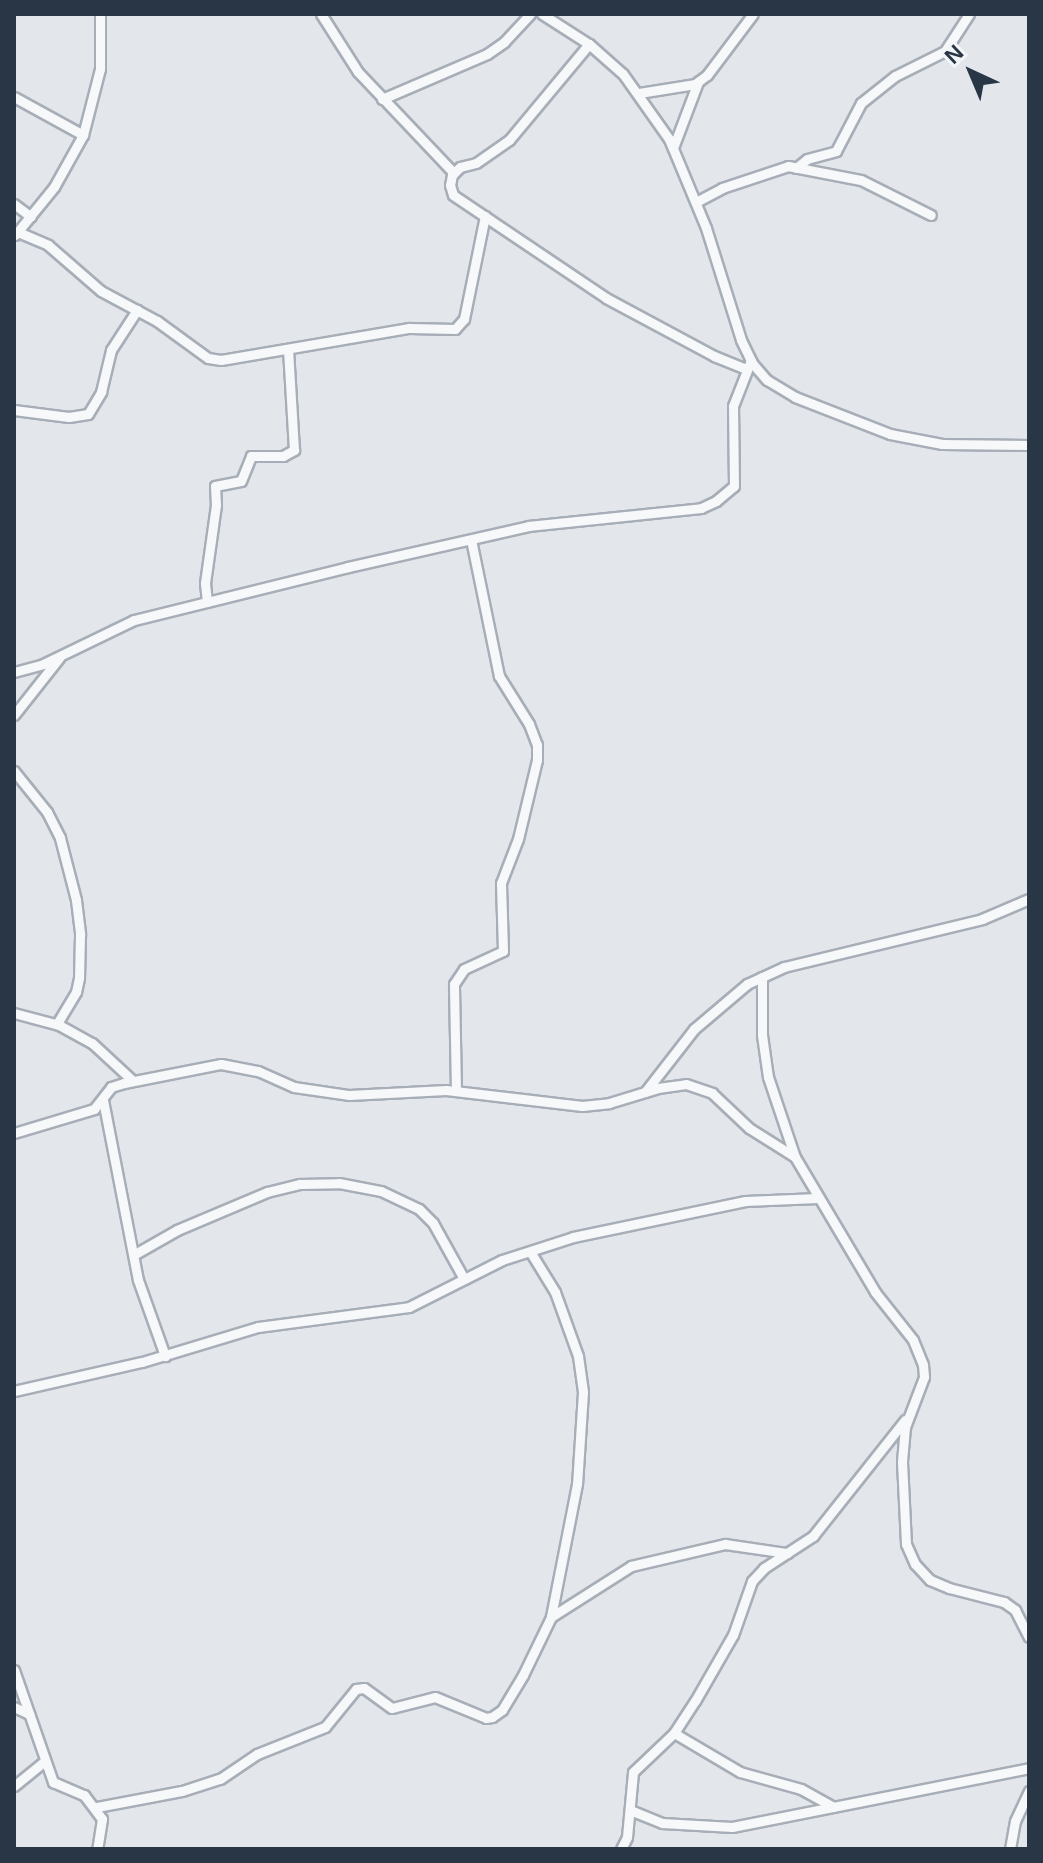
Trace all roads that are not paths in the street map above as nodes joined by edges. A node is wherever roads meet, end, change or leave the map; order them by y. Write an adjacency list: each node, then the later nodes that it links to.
1 (100, 14): 12 (street)
2 (321, 14): 11 (street)
3 (530, 14): 11 (street)
4 (542, 14): 7 (street)
5 (753, 14): 8 (street)
6 (969, 14): 14 (street)
7 (589, 44): 9 (street); 15 (street)
8 (698, 82): 9 (street); 13 (street)
9 (639, 93): 13 (street)
10 (14, 97): 12 (street)
11 (382, 99): 15 (street)
12 (83, 135): 20 (street)
13 (673, 148): 16 (street)
14 (796, 168): 16 (street); 18 (street)
15 (454, 173): 19 (street)
16 (696, 202): 24 (street)
17 (14, 204): 20 (street)
18 (931, 215)
19 (485, 216): 23 (street); 24 (street)
20 (31, 217): 21 (street)
21 (16, 234): 22 (street)
22 (137, 310): 23 (street); 25 (street)
23 (288, 350): 28 (street)
24 (749, 364): 26 (street); 27 (street)
25 (14, 410)
26 (1029, 445)
27 (471, 540): 28 (street); 38 (street)
28 (207, 602): 29 (street)
29 (62, 655): 30 (street); 31 (street)
30 (14, 672)
31 (14, 715)
32 (14, 771): 36 (street)
33 (1029, 899): 34 (street)
34 (762, 977): 39 (street); 42 (street)
35 (14, 1013): 36 (street)
36 (57, 1024): 37 (street)
37 (133, 1081): 38 (street); 40 (street)
38 (456, 1091): 39 (street)
39 (643, 1095): 42 (street)
40 (103, 1099): 41 (street); 45 (street)
41 (14, 1133)
42 (795, 1157): 43 (street)
43 (818, 1198): 44 (street); 49 (street)
44 (531, 1253): 46 (street); 51 (street)
45 (135, 1254): 46 (street); 47 (street)
46 (464, 1279): 47 (street)
47 (165, 1356): 48 (street)
48 (14, 1391)
49 (908, 1418): 50 (street); 52 (street)
50 (787, 1553): 51 (street); 56 (street)
51 (551, 1617): 61 (street)
52 (1029, 1637)
53 (14, 1670): 55 (street)
54 (14, 1707): 55 (street)
55 (29, 1714): 57 (street)
56 (674, 1733): 62 (street); 63 (street)
57 (44, 1762): 59 (street); 61 (street)
58 (1029, 1768): 62 (street)
59 (14, 1786)
60 (1029, 1791): 66 (street)
61 (97, 1807): 64 (street)
62 (833, 1807): 63 (street)
63 (630, 1810): 65 (street)
64 (97, 1849)
65 (621, 1849)
66 (1010, 1849)

